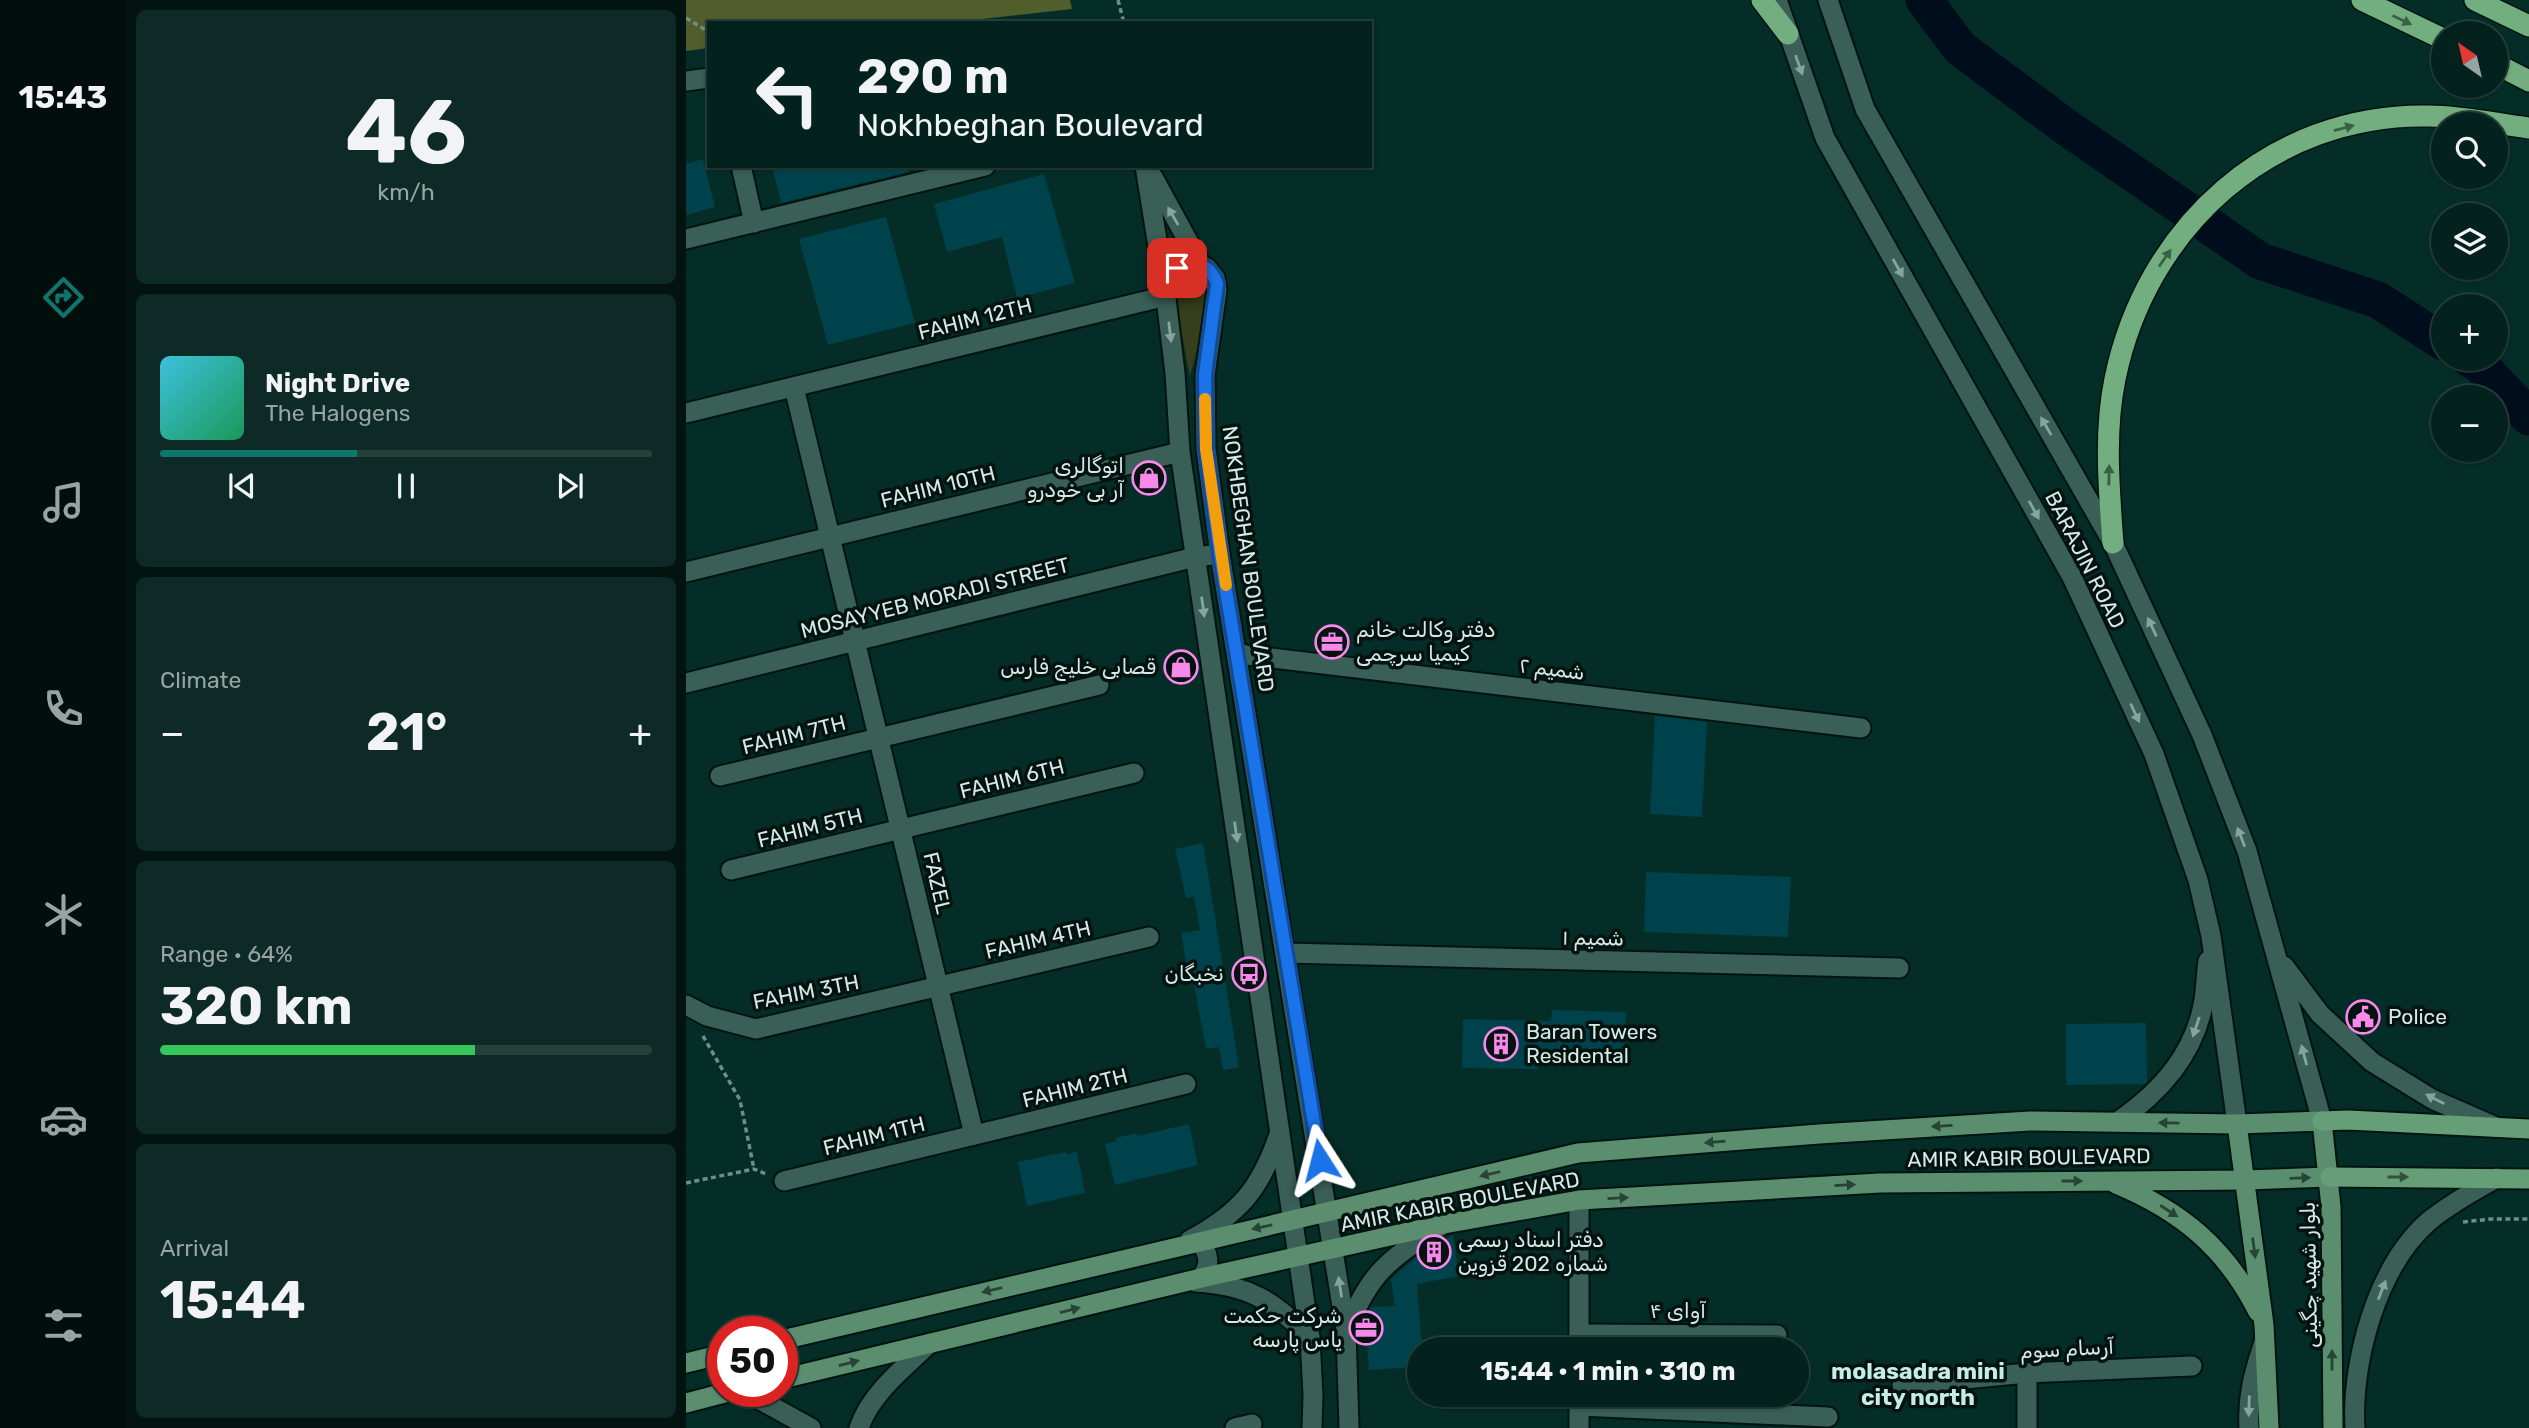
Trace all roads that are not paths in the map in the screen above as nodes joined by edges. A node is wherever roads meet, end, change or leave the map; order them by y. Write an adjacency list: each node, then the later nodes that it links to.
1 (1762, 0): 8 (highway)
2 (1777, 0): 8 (street, BARAJIN ROAD)
3 (1828, 0): 26 (street, BARAJIN ROAD, one-way to 3)
4 (2362, 0): 7 (highway, one-way to 7)
5 (2475, 0): 6 (highway)
6 (2529, 26)
7 (2431, 33)
8 (1788, 34): 40 (street, BARAJIN ROAD, one-way to 40)
9 (2508, 70): 12 (highway)
10 (707, 78): 11 (street)
11 (686, 81)
12 (2529, 81)
13 (2529, 128): 26 (highway, one-way to 13)
14 (741, 168): 18 (street)
15 (977, 168): 18 (street)
16 (1146, 168): 21 (street)
17 (1147, 168): 20 (street, NOKHBEGHAN BOULEVARD, one-way to 17)
18 (754, 223): 19 (street)
19 (686, 239)
20 (1201, 265): 21 (street); 27 (street, NOKHBEGHAN BOULEVARD)
21 (1166, 293): 22 (street, FAHIM 12TH); 24 (street, one-way to 24)
22 (794, 387): 23 (street, FAHIM 12TH); 25 (street, FAZEL)
23 (686, 413)
24 (1180, 452): 25 (street, FAHIM 10TH); 28 (street)
25 (830, 537): 29 (street, FAHIM 10TH); 30 (street, FAZEL)
26 (2113, 543): 43 (street, BARAJIN ROAD, one-way to 26)
27 (1220, 554): 28 (street, MOSAYYEB MORADI STREET); 31 (street, NOKHBEGHAN BOULEVARD)
28 (1195, 557): 30 (street, MOSAYYEB MORADI STREET); 53 (street, one-way to 53)
29 (686, 572)
30 (855, 640): 32 (street, MOSAYYEB MORADI STREET); 35 (street, FAZEL)
31 (1238, 654): 34 (street, شمیم ۲); 42 (street, NOKHBEGHAN BOULEVARD)
32 (686, 683)
33 (1098, 685): 35 (street, FAHIM 7TH)
34 (1861, 728)
35 (878, 738): 37 (street, FAHIM 7TH); 38 (street, FAZEL)
36 (1134, 773): 38 (street, FAHIM 6TH)
37 (720, 776)
38 (900, 829): 39 (street, FAHIM 5TH); 45 (street, FAZEL)
39 (731, 870)
40 (2211, 936): 49 (street, one-way to 49); 50 (street, BARAJIN ROAD)
41 (1149, 937): 45 (street, FAHIM 4TH)
42 (1286, 953): 44 (street, شمیم ۱); 62 (street, NOKHBEGHAN BOULEVARD)
43 (2278, 958): 48 (street, BARAJIN ROAD, one-way to 43); 51 (street, one-way to 43)
44 (1899, 968)
45 (938, 986): 46 (street, FAHIM 3TH); 54 (street, FAZEL)
46 (686, 1005)
47 (1186, 1084): 54 (street, FAHIM 2TH)
48 (2322, 1121): 50 (main road, AMIR KABIR BOULEVARD); 51 (highway); 55 (main road, بلوار شهید چگینی)
49 (2118, 1122): 50 (main road, AMIR KABIR BOULEVARD, one-way to 49); 62 (main road, AMIR KABIR BOULEVARD, one-way to 62)
50 (2237, 1124): 58 (main road, BARAJIN ROAD)
51 (2497, 1127): 52 (highway)
52 (2529, 1129)
53 (1280, 1132): 63 (street); 65 (street)
54 (974, 1135): 59 (street, FAHIM 1TH)
55 (2330, 1177): 56 (highway, one-way to 56); 58 (main road, AMIR KABIR BOULEVARD, one-way to 55); 97 (main road, بلوار شهید چگینی, one-way to 55)
56 (2497, 1178): 57 (highway); 98 (street, one-way to 56)
57 (2529, 1179)
58 (2245, 1180): 60 (main road, AMIR KABIR BOULEVARD); 70 (main road, one-way to 70)
59 (784, 1181)
60 (2108, 1181): 61 (main road, AMIR KABIR BOULEVARD, one-way to 60); 70 (main road, one-way to 70)
61 (1579, 1200): 64 (main road, AMIR KABIR BOULEVARD); 73 (street)
62 (1328, 1212): 63 (main road, AMIR KABIR BOULEVARD); 66 (street, NOKHBEGHAN BOULEVARD)
63 (1294, 1220): 65 (main road, AMIR KABIR BOULEVARD, one-way to 65); 67 (street)
64 (1444, 1224): 66 (main road, AMIR KABIR BOULEVARD); 69 (street)
65 (1189, 1243): 68 (street); 72 (main road, AMIR KABIR BOULEVARD, one-way to 72)
66 (1334, 1250): 67 (main road, AMIR KABIR BOULEVARD); 69 (street, NOKHBEGHAN BOULEVARD, one-way to 66)
67 (1298, 1258): 68 (main road, AMIR KABIR BOULEVARD); 75 (street)
68 (1194, 1280): 75 (street); 76 (main road, AMIR KABIR BOULEVARD, one-way to 68)
69 (1346, 1331): 92 (street, NOKHBEGHAN BOULEVARD)
70 (2265, 1331): 95 (street, one-way to 95); 96 (main road)
71 (1777, 1335): 74 (street, آوای ۴)
72 (798, 1336)
73 (1579, 1337)
74 (1711, 1337)
75 (1310, 1338): 91 (street)
76 (930, 1343): 81 (main road, AMIR KABIR BOULEVARD, one-way to 76); 90 (street)
77 (707, 1358): 78 (main road)
78 (686, 1363)
79 (2192, 1366): 80 (street, آرسام سوم)
80 (2027, 1373): 82 (street, آرسام سوم); 94 (street)
81 (798, 1375)
82 (1902, 1385)
83 (707, 1398): 84 (main road)
84 (686, 1404)
85 (773, 1407): 89 (street)
86 (1579, 1407): 93 (street)
87 (1682, 1407): 88 (street)
88 (1828, 1417)
89 (811, 1428)
90 (859, 1428)
91 (1312, 1428)
92 (1349, 1428)
93 (1579, 1428)
94 (2027, 1428)
95 (2249, 1428)
96 (2269, 1428)
97 (2333, 1428)
98 (2355, 1428)

